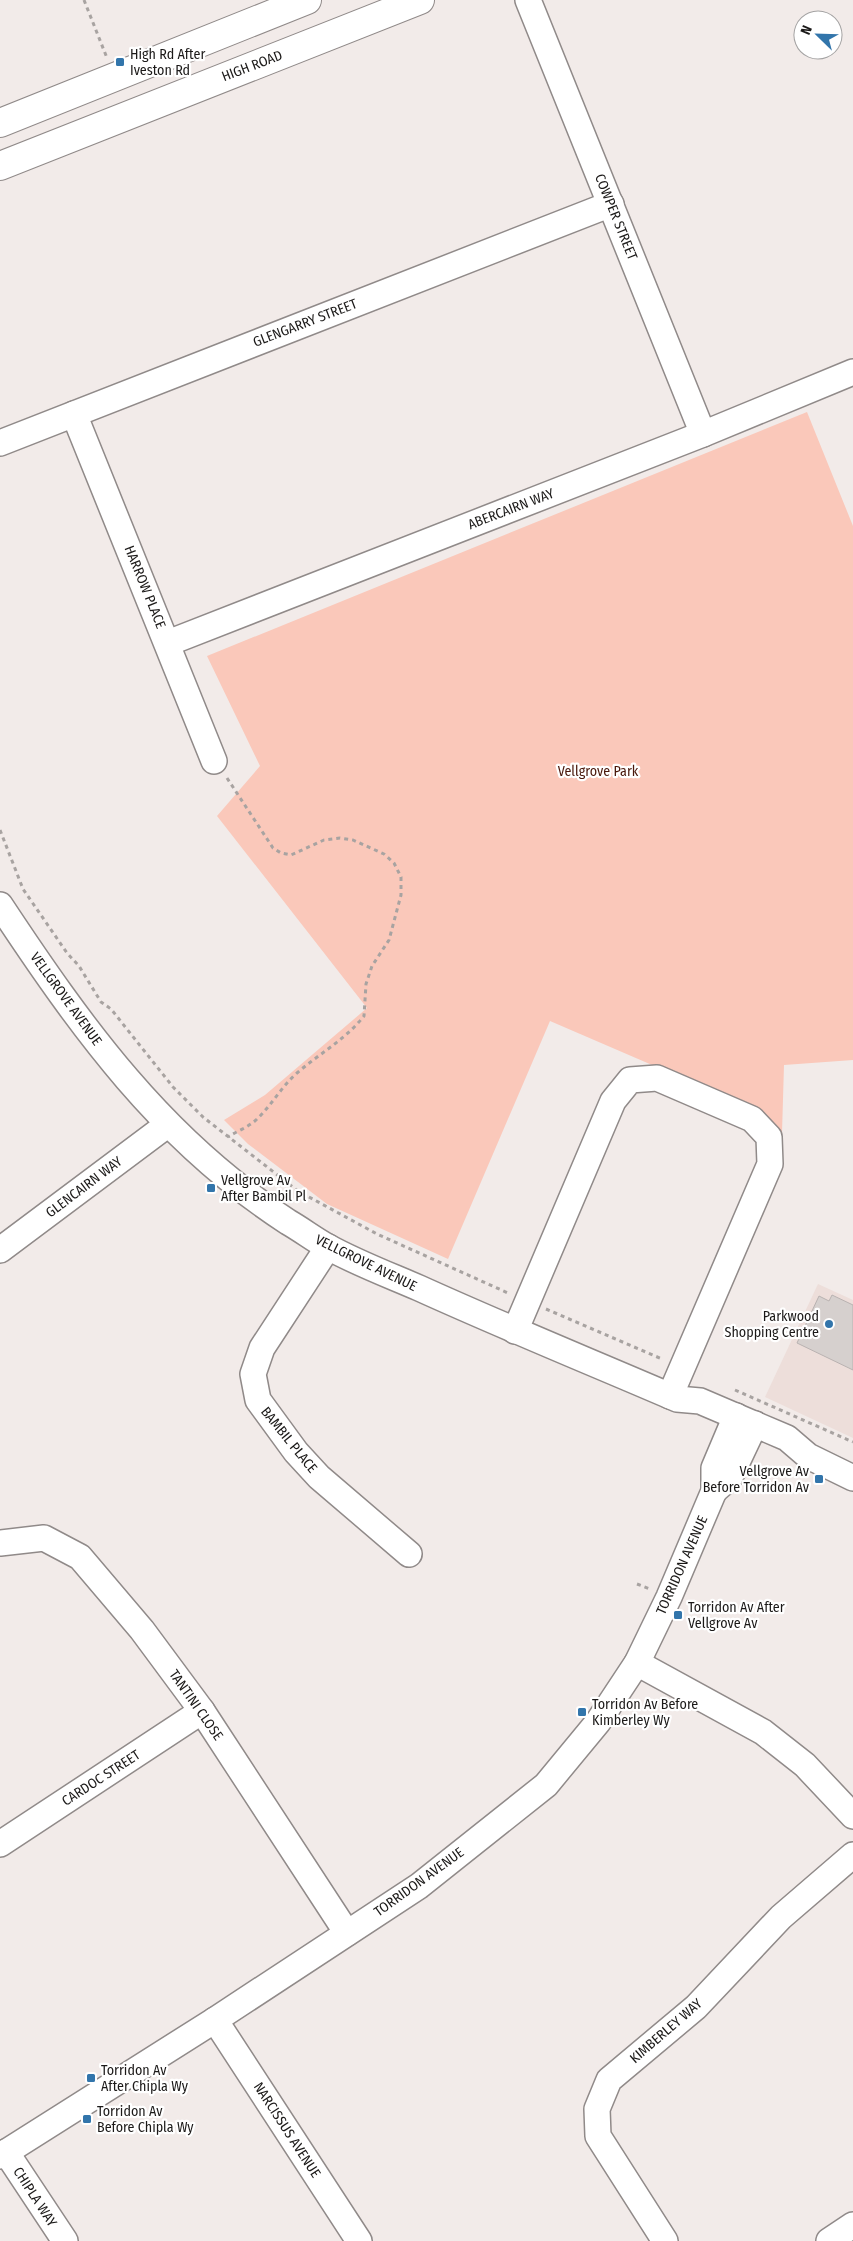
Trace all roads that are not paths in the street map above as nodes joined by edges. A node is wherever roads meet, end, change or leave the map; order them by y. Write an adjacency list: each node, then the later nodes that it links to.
1 (307, 0): 4 (main road)
2 (420, 0): 5 (main road, HIGH ROAD)
3 (528, 0): 6 (street, COWPER STREET)
4 (0, 123)
5 (0, 166)
6 (611, 204): 8 (street, GLENGARRY STREET); 9 (street, COWPER STREET)
7 (853, 372): 9 (street, ABERCAIRN WAY)
8 (74, 414): 10 (street, GLENGARRY STREET); 11 (street, HARROW PLACE)
9 (702, 434): 11 (street, ABERCAIRN WAY)
10 (0, 443)
11 (168, 643): 12 (street, HARROW PLACE)
12 (214, 761)
13 (0, 905): 14 (street, VELLGROVE AVENUE)
14 (167, 1124): 15 (street, VELLGROVE AVENUE); 16 (street, GLENCAIRN WAY)
15 (328, 1247): 17 (street, VELLGROVE AVENUE); 22 (street, BAMBIL PLACE)
16 (0, 1250)
17 (515, 1331): 18 (street, VELLGROVE AVENUE); 18 (street)
18 (674, 1397): 19 (street, VELLGROVE AVENUE)
19 (742, 1428): 20 (street, VELLGROVE AVENUE); 23 (street, TORRIDON AVENUE)
20 (853, 1478)
21 (0, 1544): 24 (street, TANTINI CLOSE)
22 (409, 1554)
23 (638, 1663): 25 (street); 28 (street, TORRIDON AVENUE)
24 (202, 1711): 26 (street, CARDOC STREET); 28 (street, TANTINI CLOSE)
25 (853, 1816)
26 (0, 1844)
27 (853, 1855): 34 (street, KIMBERLEY WAY)
28 (347, 1933): 29 (street, TORRIDON AVENUE)
29 (215, 2020): 30 (street, TORRIDON AVENUE); 33 (street, NARCISSUS AVENUE)
30 (3, 2154): 32 (street, CHIPLA WAY)
31 (853, 2225): 35 (street)
32 (65, 2241)
33 (359, 2241)
34 (665, 2241)
35 (829, 2241)

